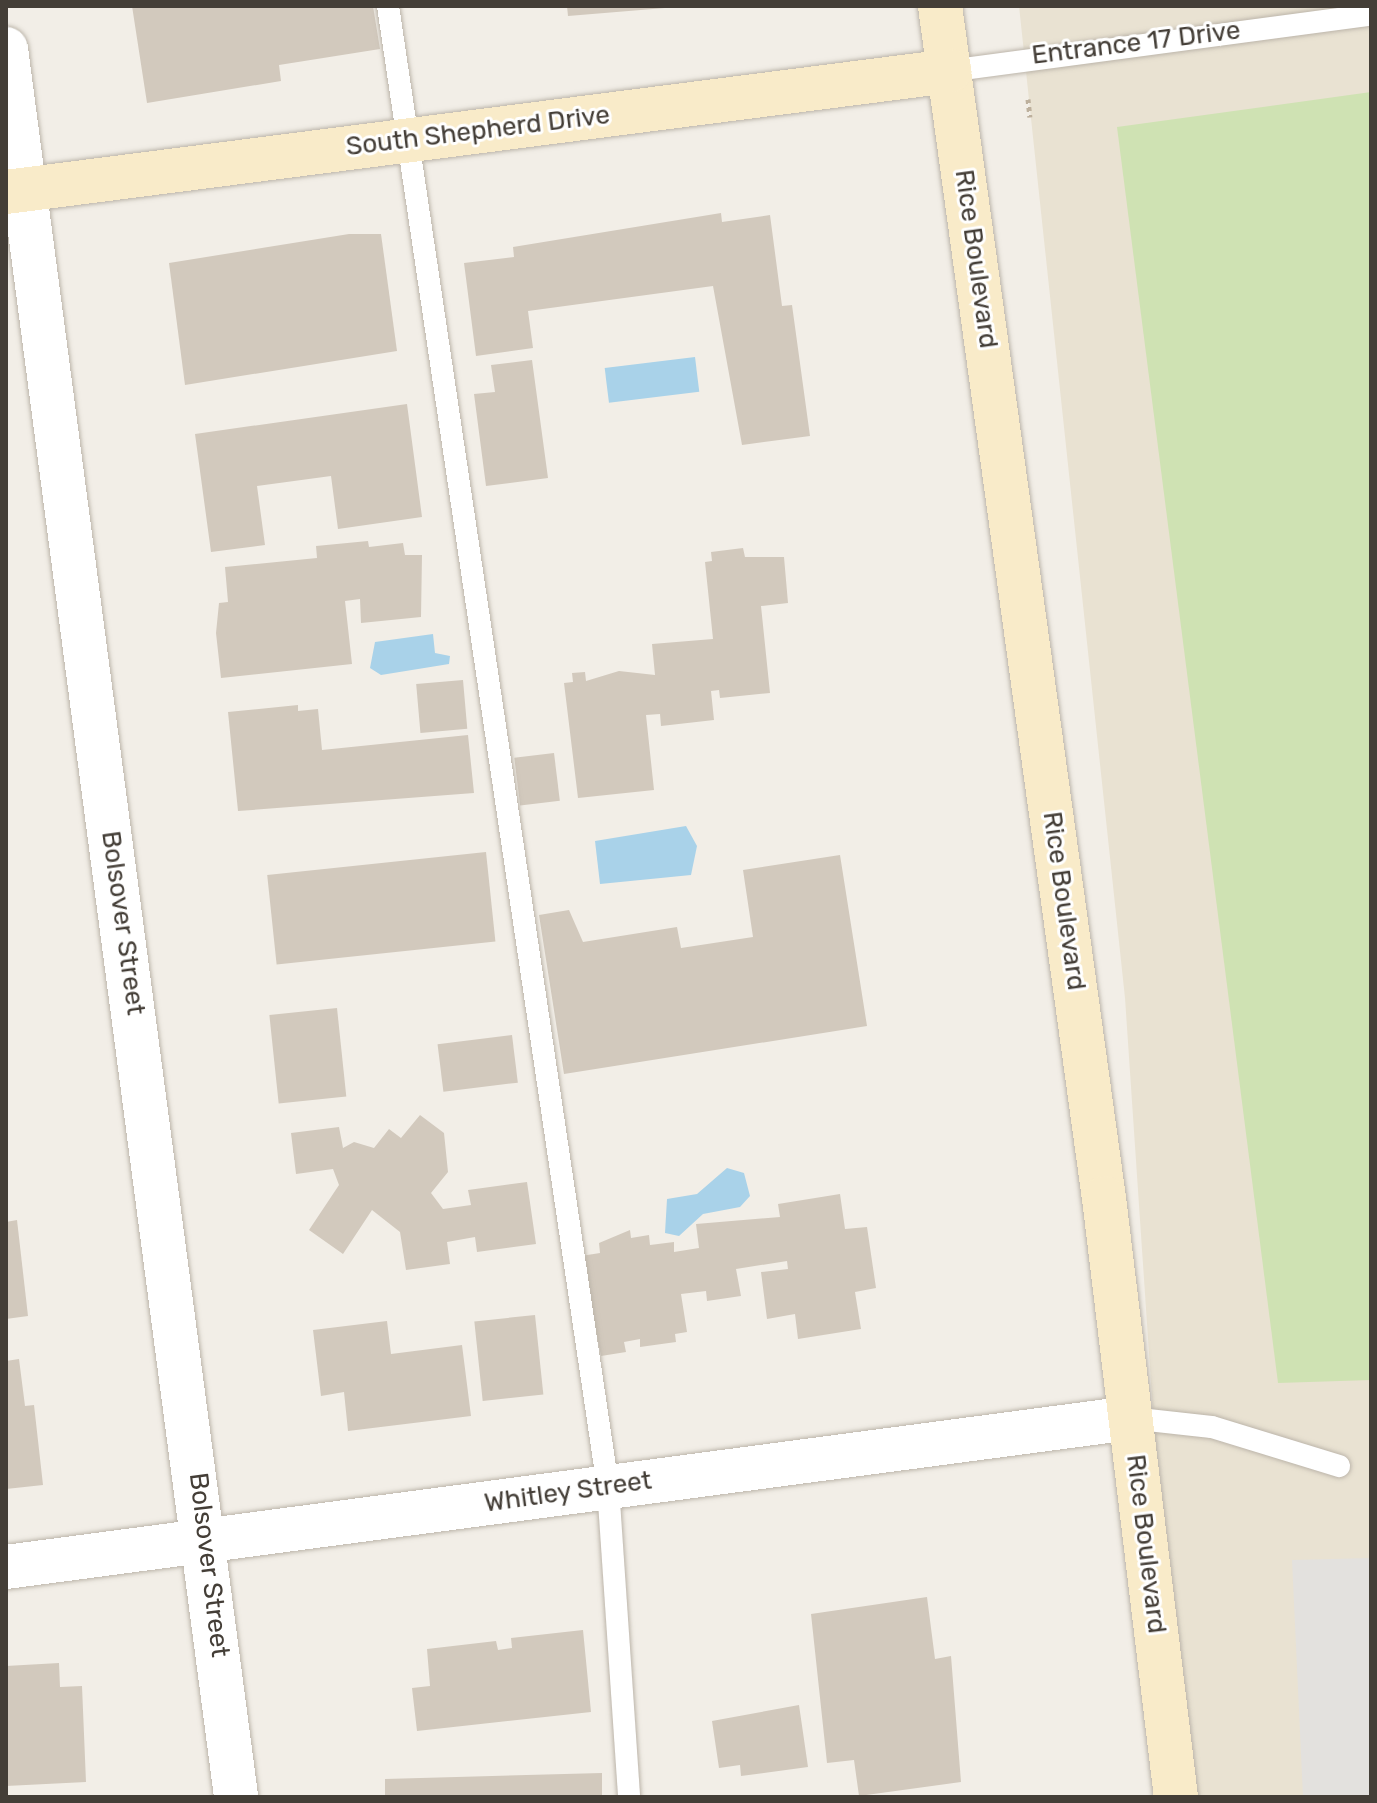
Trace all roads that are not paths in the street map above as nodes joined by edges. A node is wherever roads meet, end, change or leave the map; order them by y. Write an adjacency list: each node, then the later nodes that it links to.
1 (388, 6): 6 (lane)
2 (940, 6): 5 (main road, Rice Boulevard)
3 (1371, 15): 5 (lane, Entrance 17 Drive)
4 (6, 49): 7 (street, Bolsover Street)
5 (949, 71): 6 (main road, South Shepherd Drive); 8 (main road, Rice Boulevard)
6 (406, 141): 7 (main road, South Shepherd Drive); 10 (lane)
7 (15, 191): 11 (street, Bolsover Street)
8 (1130, 1418): 9 (lane); 10 (street, Whitley Street); 15 (main road, Rice Boulevard)
9 (1339, 1466)
10 (608, 1487): 11 (street, Whitley Street); 14 (lane)
11 (206, 1541): 12 (street, Whitley Street); 13 (street, Bolsover Street)
12 (6, 1567)
13 (236, 1797)
14 (629, 1797)
15 (1176, 1797)

